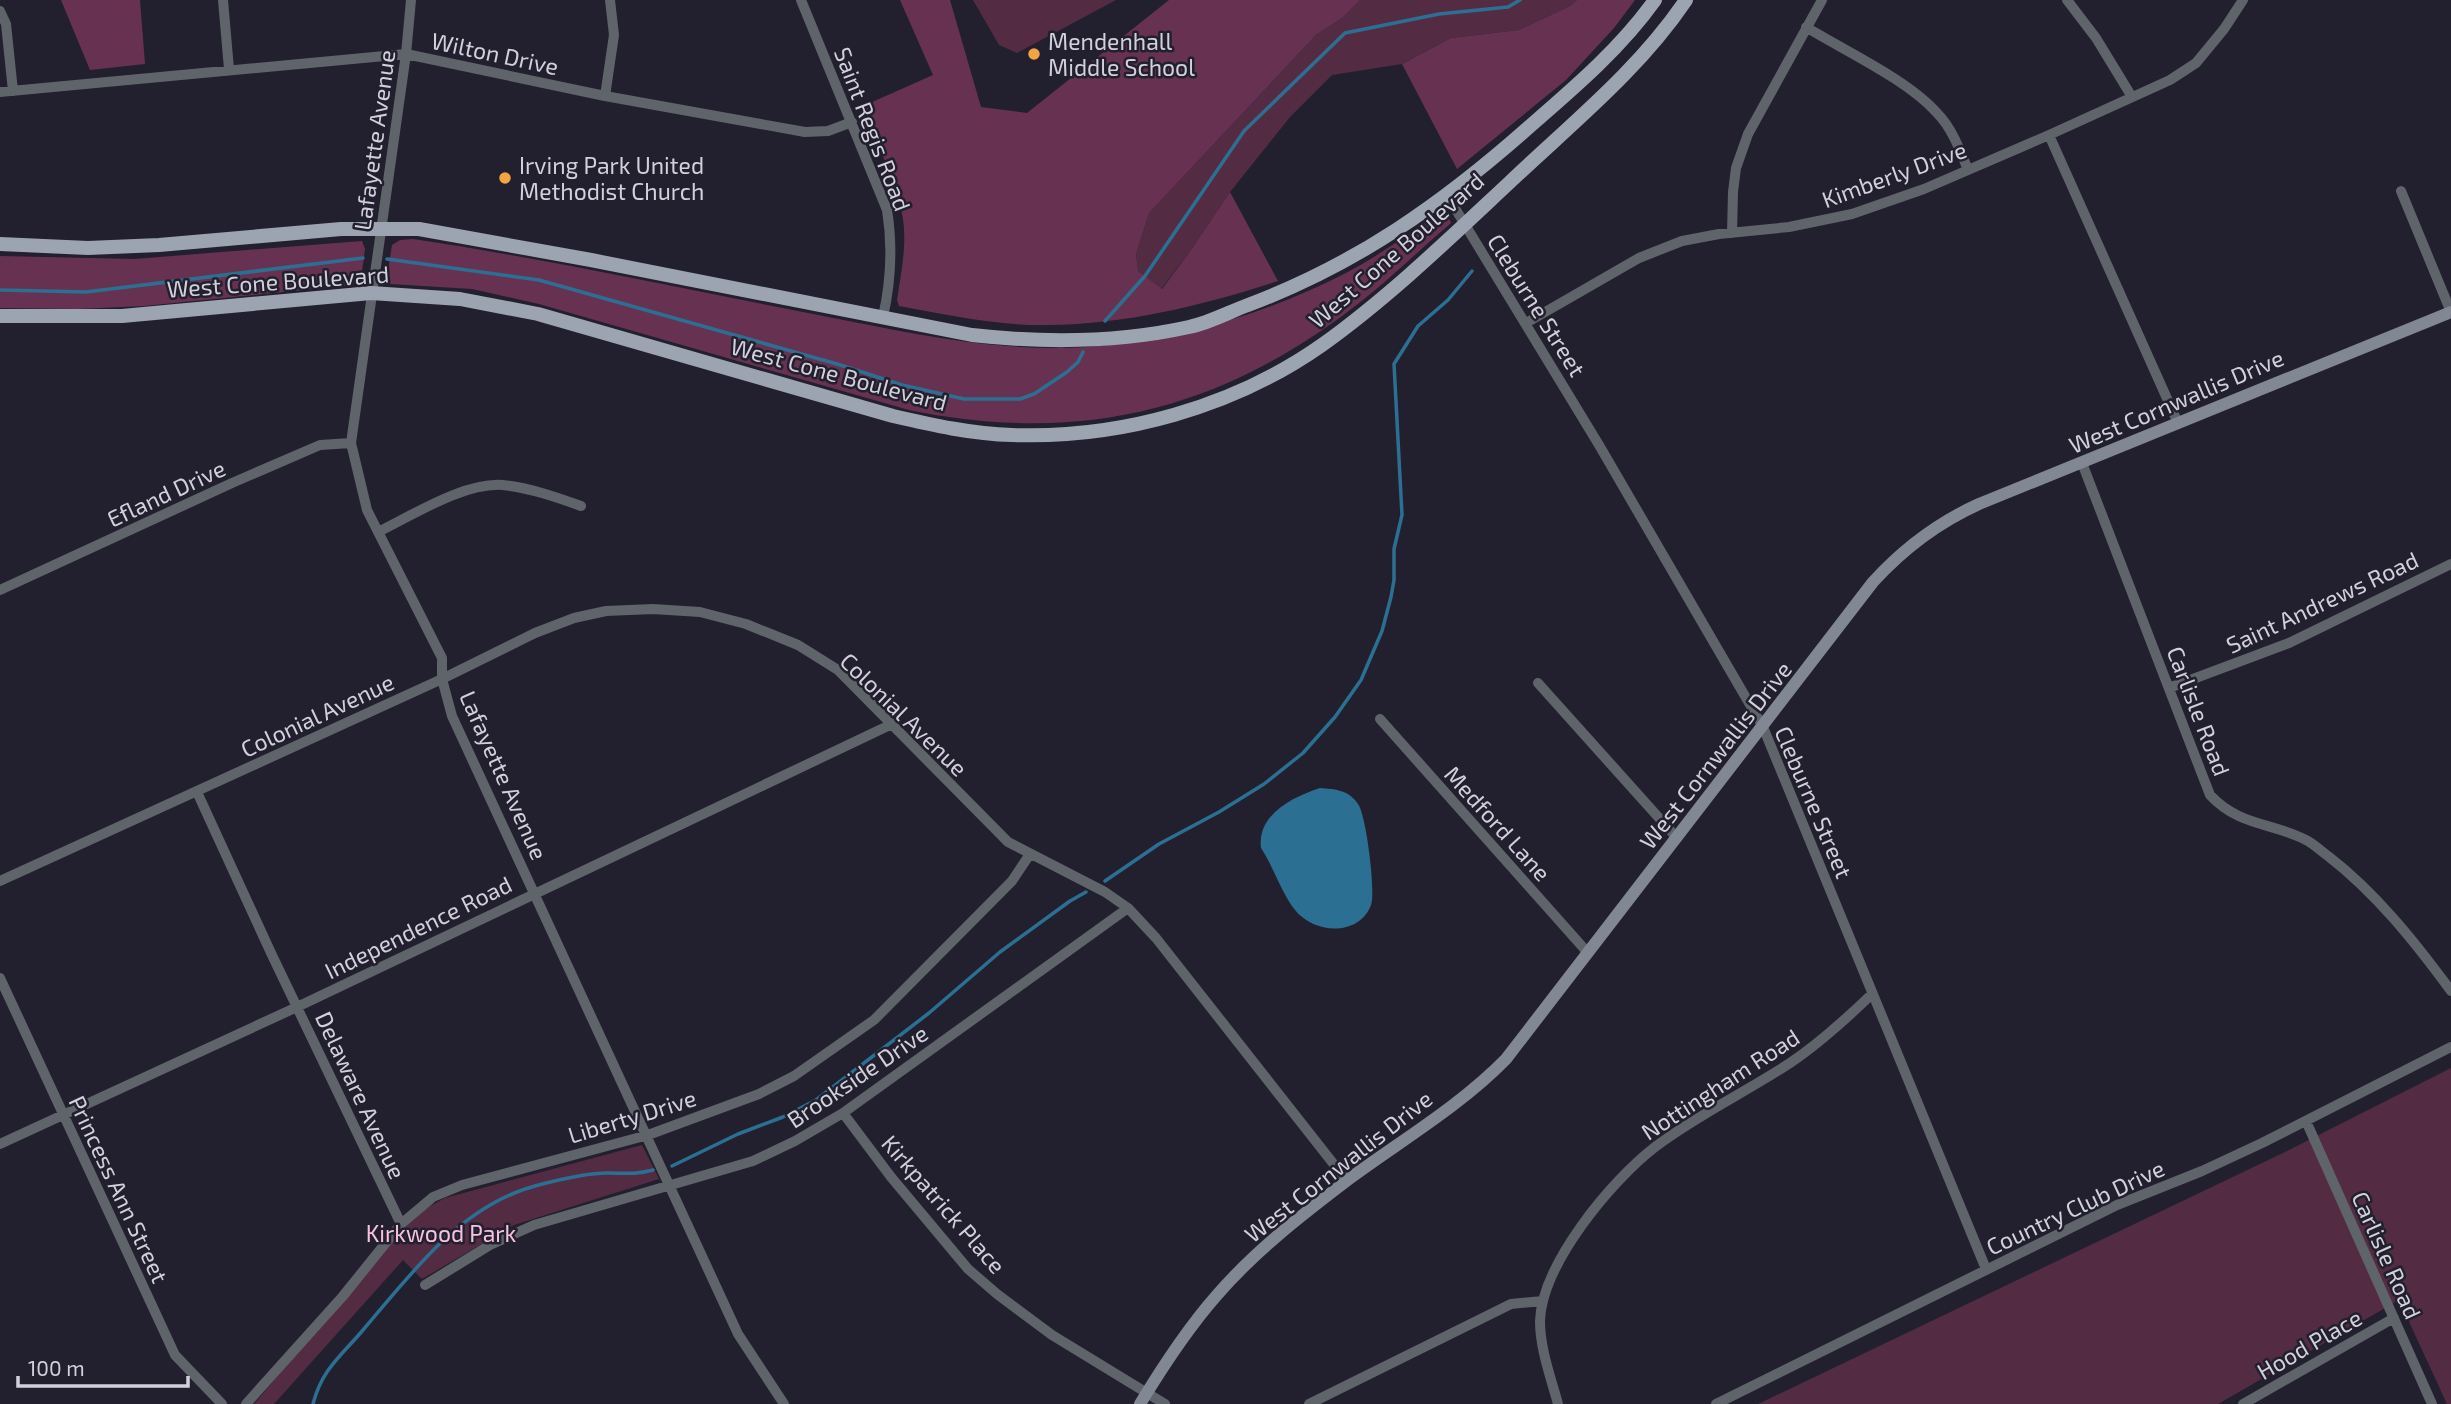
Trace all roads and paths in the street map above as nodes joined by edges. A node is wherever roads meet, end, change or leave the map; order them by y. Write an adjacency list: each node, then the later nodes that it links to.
1 (223, 0): 13 (street)
2 (411, 0): 12 (street, Lafayette Avenue)
3 (610, 0): 16 (street)
4 (801, 0): 18 (street, Saint Regis Road)
5 (1656, 0): 22 (main road, West Cone Boulevard)
6 (1686, 0): 23 (main road, West Cone Boulevard)
7 (1822, 0): 11 (street)
8 (2067, 0): 17 (street)
9 (2243, 0): 17 (street, Kimberly Drive)
10 (0, 11): 14 (street)
11 (1807, 27): 20 (street); 25 (street)
12 (406, 54): 13 (street, Wilton Drive); 16 (street, Wilton Drive); 24 (street, Lafayette Avenue)
13 (229, 69): 14 (street, Wilton Drive)
14 (13, 91): 15 (street, Wilton Drive)
15 (0, 92)
16 (605, 96): 18 (street, Wilton Drive)
17 (2132, 97): 19 (street, Kimberly Drive)
18 (852, 122): 30 (street, Saint Regis Road)
19 (2049, 135): 20 (street, Kimberly Drive); 32 (street)
20 (1968, 170): 25 (street, Kimberly Drive)
21 (2401, 191): 28 (street)
22 (1447, 195): 23 (street, Cleburne Street); 30 (main road, West Cone Boulevard)
23 (1465, 224): 27 (main road, West Cone Boulevard); 31 (street, Cleburne Street)
24 (381, 227): 26 (main road, West Cone Boulevard); 27 (street, Lafayette Avenue); 30 (main road, West Cone Boulevard)
25 (1732, 233): 31 (street, Kimberly Drive)
26 (0, 244)
27 (371, 293): 29 (main road, West Cone Boulevard); 33 (street, Lafayette Avenue)
28 (2451, 312): 32 (street, West Cornwallis Drive)
29 (0, 316)
30 (883, 317)
31 (1527, 323): 44 (street, Cleburne Street)
32 (2178, 423): 34 (street, West Cornwallis Drive)
33 (351, 443): 36 (street, Lafayette Avenue); 38 (street, Efland Drive)
34 (2082, 463): 41 (street, Carlisle Road); 44 (street, West Cornwallis Drive)
35 (581, 506): 36 (street)
36 (378, 532): 39 (street, Lafayette Avenue)
37 (2451, 564): 41 (street, Saint Andrews Road)
38 (0, 590)
39 (442, 679): 43 (street, Colonial Avenue); 45 (street, Colonial Avenue); 49 (street, Lafayette Avenue)
40 (1538, 683): 46 (street)
41 (2169, 688): 53 (street, Carlisle Road)
42 (1380, 719): 51 (street, Medford Lane)
43 (890, 725): 47 (street, Colonial Avenue); 49 (street, Independence Road)
44 (1762, 727): 46 (street, West Cornwallis Drive); 54 (street, Cleburne Street)
45 (197, 792): 48 (street, Colonial Avenue); 55 (street, Delaware Avenue)
46 (1677, 838): 51 (street, West Cornwallis Drive)
47 (1030, 854): 50 (street, Colonial Avenue); 60 (street, Liberty Drive)
48 (0, 881)
49 (535, 893): 55 (street, Independence Road); 60 (street, Lafayette Avenue)
50 (1128, 908): 57 (street, Brookside Drive); 62 (street, Colonial Avenue)
51 (1588, 953): 62 (street, West Cornwallis Drive)
52 (0, 978): 58 (street, Princess Ann Street)
53 (2451, 990)
54 (1872, 994): 65 (street, Cleburne Street); 67 (street, Nottingham Road)
55 (297, 1007): 58 (street, Independence Road); 64 (street, Delaware Avenue)
56 (2451, 1047): 59 (street, Country Club Drive)
57 (844, 1113): 63 (street, Brookside Drive); 69 (street, Kirkpatrick Place)
58 (63, 1115): 61 (street, Independence Road); 70 (street, Princess Ann Street)
59 (2306, 1121): 65 (street, Country Club Drive); 68 (street, Carlisle Road)
60 (648, 1135): 63 (street, Lafayette Avenue); 64 (street, Liberty Drive)
61 (0, 1144)
62 (1347, 1181): 69 (street, West Cornwallis Drive)
63 (670, 1185): 66 (street, Brookside Drive); 72 (street, Lafayette Avenue)
64 (401, 1224): 71 (street, Liberty Drive)
65 (1986, 1269): 76 (street, Country Club Drive)
66 (425, 1285)
67 (1543, 1301): 74 (street); 75 (street, Nottingham Road)
68 (2394, 1318): 77 (street, Hood Place); 78 (street, Carlisle Road)
69 (1143, 1399): 73 (street, Kirkpatrick Place)
70 (222, 1404)
71 (246, 1404)
72 (784, 1404)
73 (1164, 1404)
74 (1309, 1404)
75 (1558, 1404)
76 (1716, 1404)
77 (2243, 1404)
78 (2432, 1404)

